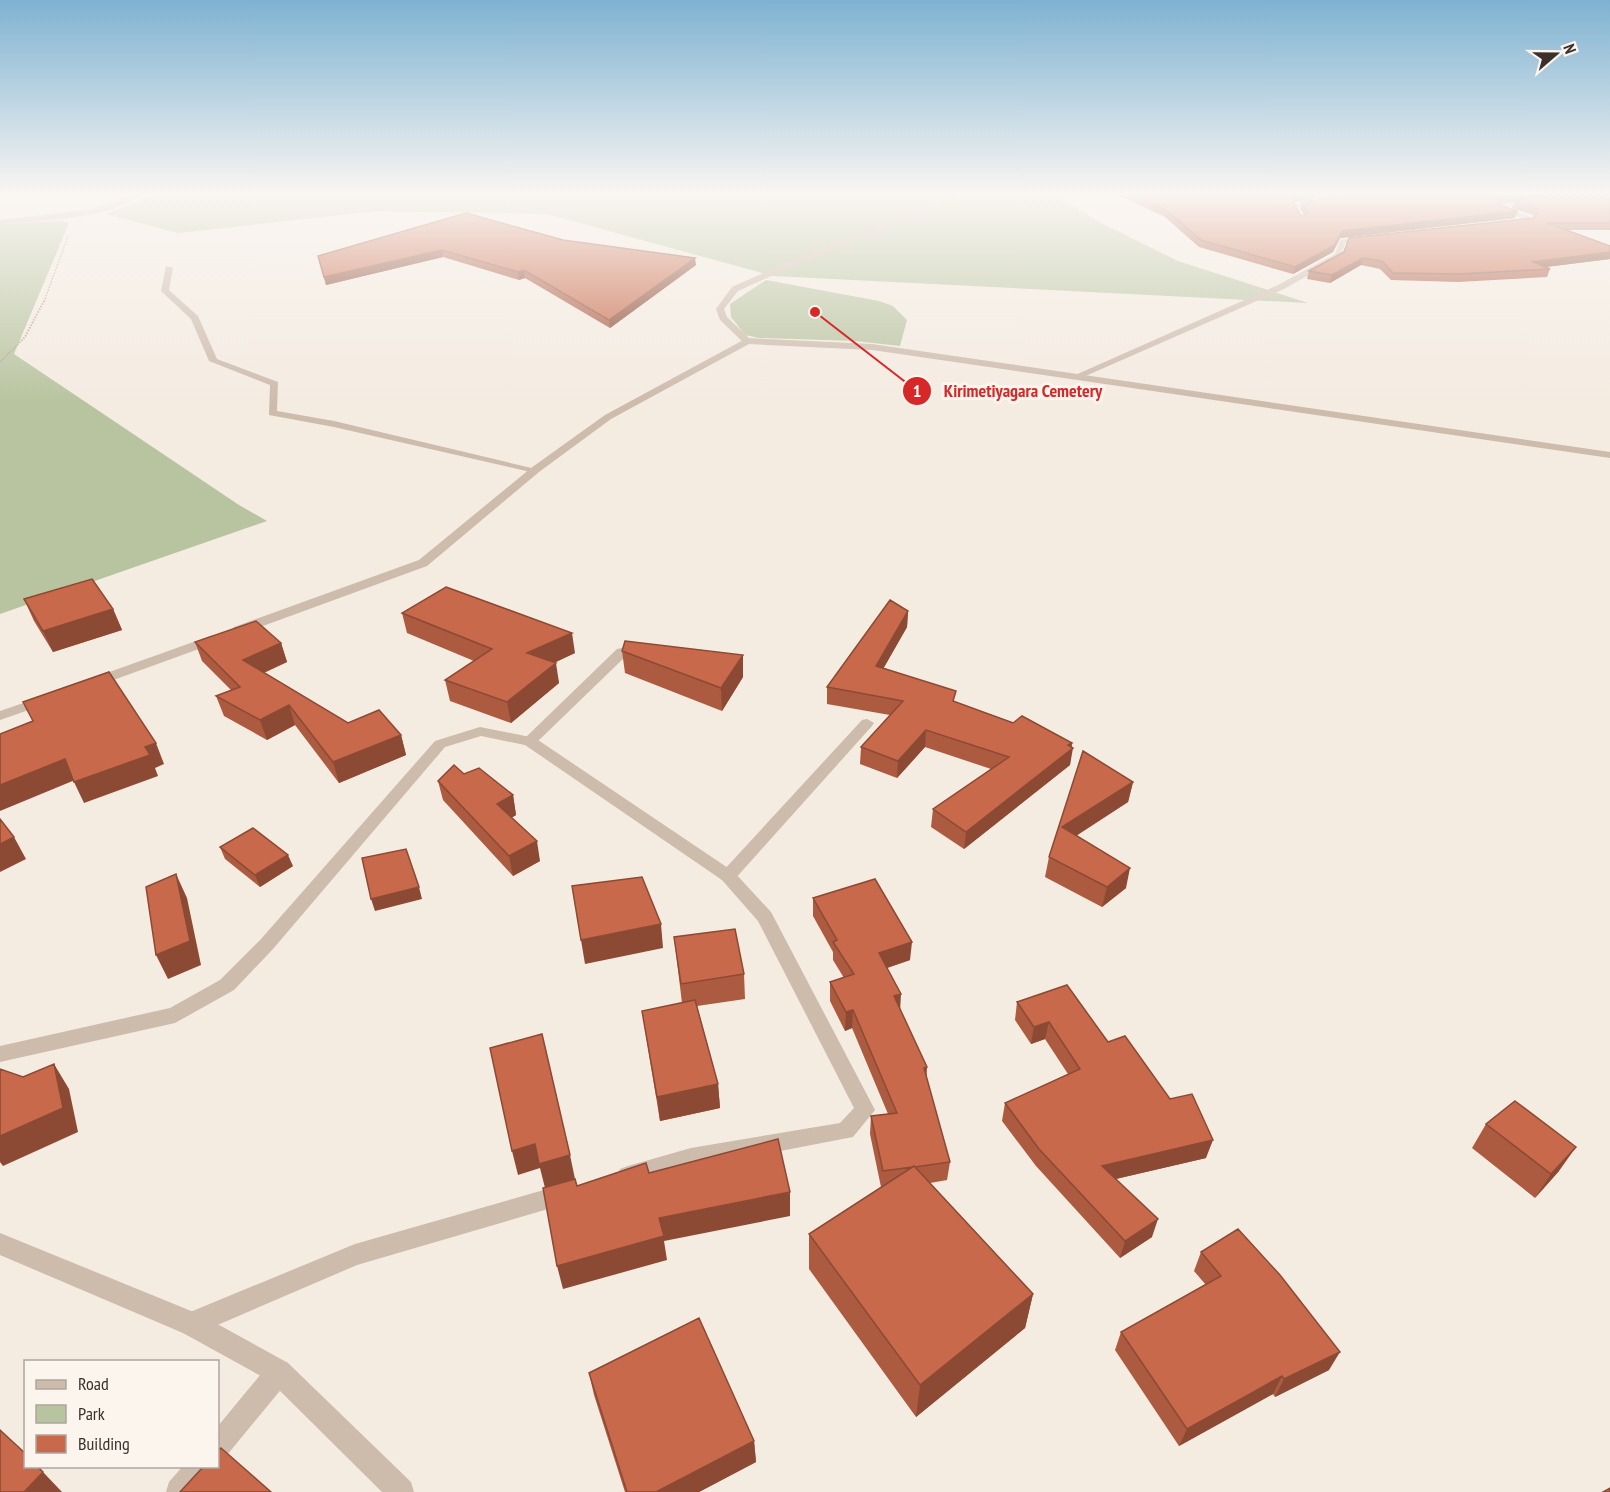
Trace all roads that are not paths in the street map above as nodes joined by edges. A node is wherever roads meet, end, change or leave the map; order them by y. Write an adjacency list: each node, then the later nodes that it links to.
1 (792, 264): 4 (street)
2 (1323, 264): 5 (street)
3 (169, 268): 7 (street)
4 (747, 341): 5 (street); 7 (street)
5 (1078, 376): 6 (street)
6 (1610, 455)
7 (535, 470): 9 (street)
8 (622, 652): 13 (street)
9 (78, 688)
10 (56, 696): 11 (street)
11 (0, 716)
12 (867, 723): 14 (street)
13 (530, 741): 14 (street); 15 (street)
14 (728, 876): 16 (street)
15 (0, 1054)
16 (612, 1180)
17 (579, 1190): 19 (street)
18 (0, 1244): 19 (street)
19 (192, 1324): 20 (street)
20 (279, 1372): 21 (street); 24 (street)
21 (219, 1445)
22 (200, 1468): 23 (street)
23 (179, 1492)
24 (401, 1492)

